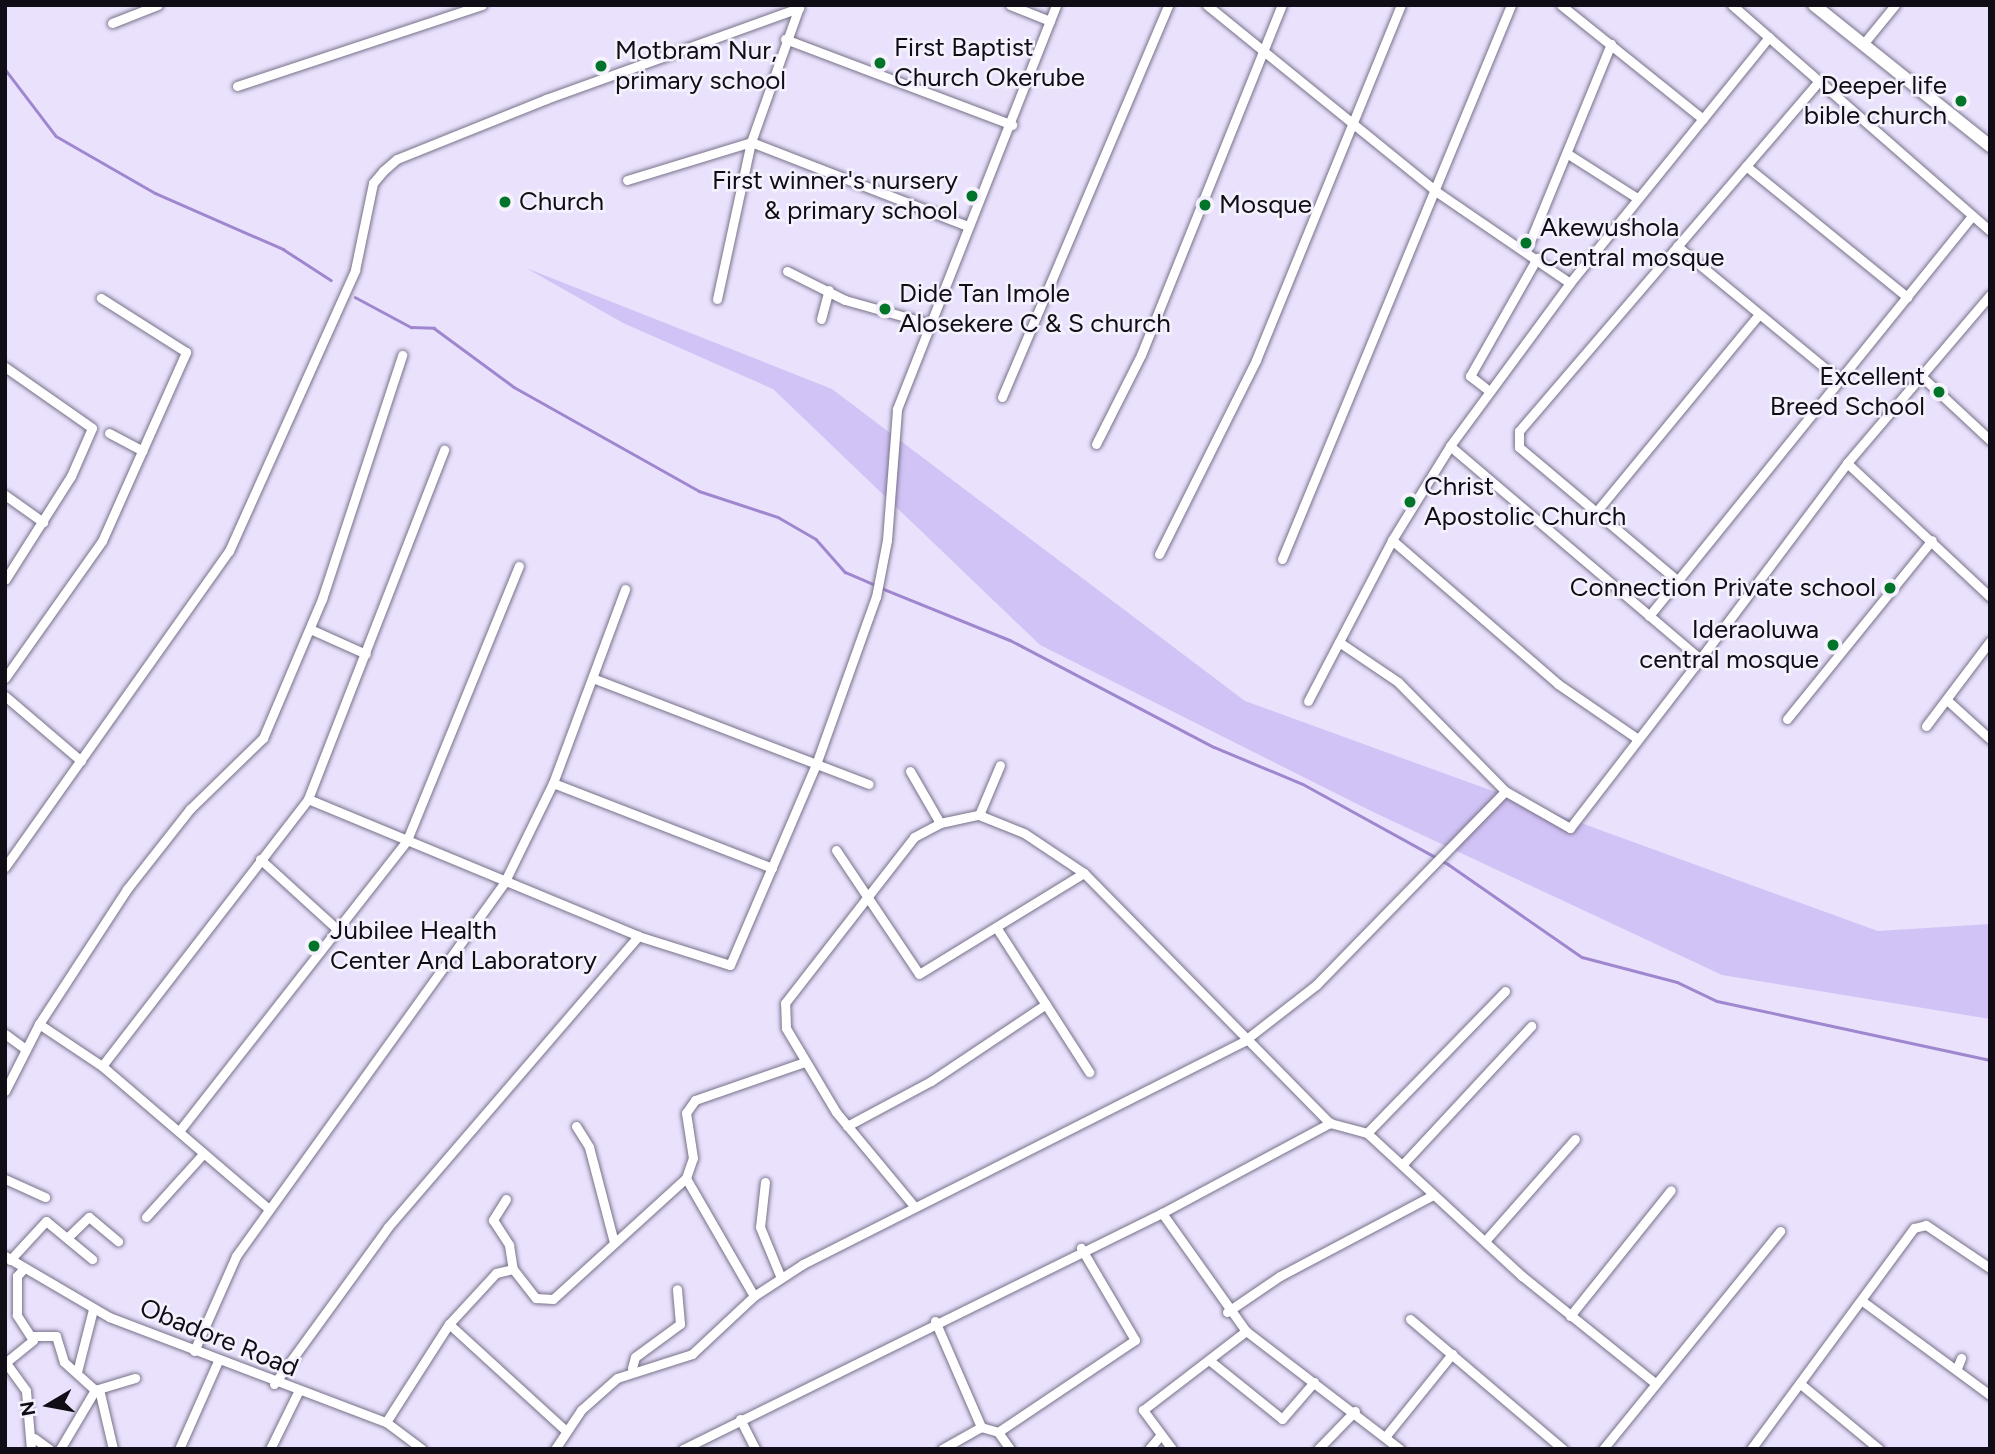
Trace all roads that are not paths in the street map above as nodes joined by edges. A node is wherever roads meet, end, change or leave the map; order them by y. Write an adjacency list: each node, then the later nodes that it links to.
1 (158, 5): 16 (street)
2 (482, 5): 23 (street)
3 (1010, 5): 15 (street)
4 (1056, 5): 15 (street)
5 (1168, 5): 55 (street)
6 (1207, 5): 21 (street)
7 (1282, 5): 21 (street)
8 (1401, 5): 25 (street)
9 (1511, 5): 32 (street)
10 (1561, 5): 20 (street)
11 (1732, 5): 17 (street)
12 (1814, 5): 19 (street)
13 (1895, 5): 19 (street)
14 (799, 7): 18 (street); 90 (street)
15 (1050, 21): 26 (street)
16 (112, 23)
17 (1769, 37): 22 (street); 24 (street)
18 (785, 40): 26 (street); 27 (street)
19 (1864, 43): 28 (street)
20 (1611, 44): 24 (street); 29 (street)
21 (1263, 54): 25 (street); 58 (street)
22 (1816, 83): 30 (street); 34 (street)
23 (237, 86)
24 (1703, 119): 33 (street)
25 (1352, 123): 32 (street); 68 (street)
26 (1012, 125): 35 (street)
27 (751, 142): 31 (street); 35 (street); 46 (street)
28 (1990, 146)
29 (1568, 155): 33 (street); 38 (street)
30 (1746, 166): 37 (street); 44 (street)
31 (627, 180)
32 (1437, 192): 38 (street); 69 (street)
33 (1637, 198): 41 (street)
34 (1972, 216): 36 (street); 44 (street)
35 (968, 226): 49 (street)
36 (1990, 231)
37 (1676, 246): 47 (street); 64 (street)
38 (1526, 251): 39 (street)
39 (1537, 258): 41 (street); 54 (street)
40 (787, 271): 42 (street)
41 (1570, 283): 54 (street)
42 (829, 290): 48 (street); 49 (street)
43 (1990, 295): 52 (street)
44 (1906, 297): 53 (street)
45 (101, 298): 61 (street)
46 (717, 299)
47 (1757, 317): 53 (street); 64 (street)
48 (821, 318)
49 (927, 323): 92 (street)
50 (402, 355): 76 (street)
51 (5, 367): 65 (street)
52 (1920, 375): 57 (street); 62 (street)
53 (1841, 381): 72 (street)
54 (1488, 390): 59 (street)
55 (1002, 397)
56 (109, 433): 61 (street)
57 (1990, 440)
58 (1096, 444)
59 (1451, 446): 66 (street); 75 (street)
60 (444, 450): 79 (street)
61 (143, 451): 81 (street)
62 (1847, 463): 67 (street); 80 (street)
63 (5, 495): 65 (street)
64 (1596, 512): 72 (street)
65 (43, 522): 71 (street)
66 (1392, 540): 78 (street); 88 (street)
67 (1932, 540): 74 (street); 86 (street)
68 (1159, 554)
69 (1282, 559)
70 (519, 566): 100 (street)
71 (5, 580)
72 (1678, 581): 75 (street)
73 (625, 589): 82 (street)
74 (1990, 597)
75 (1649, 616): 80 (street)
76 (310, 629): 79 (street); 113 (street)
77 (1990, 641): 84 (street)
78 (1339, 642): 85 (street); 96 (street)
79 (366, 654): 97 (street)
80 (1700, 659): 88 (street)
81 (5, 678)
82 (595, 679): 92 (street); 94 (street)
83 (5, 696): 90 (street)
84 (1947, 700): 87 (street); 89 (street)
85 (1308, 701)
86 (1787, 719)
87 (1926, 726)
88 (1639, 739): 96 (street)
89 (1990, 739)
90 (82, 761): 103 (street)
91 (1000, 765): 98 (street)
92 (815, 767): 95 (street); 104 (street)
93 (910, 771): 99 (street)
94 (553, 783): 104 (street); 106 (street)
95 (869, 785)
96 (1505, 791): 116 (street)
97 (308, 799): 100 (street); 102 (street)
98 (979, 815): 99 (street); 105 (street)
99 (940, 823): 107 (street)
100 (407, 840): 106 (street); 108 (street)
101 (836, 850): 107 (street)
102 (260, 859): 108 (street); 119 (street)
103 (5, 867)
104 (772, 868): 110 (street)
105 (1084, 873): 109 (street); 116 (street)
106 (504, 883): 110 (street); 138 (street)
107 (865, 898): 109 (street); 118 (street)
108 (337, 929): 125 (street)
109 (998, 930): 112 (street)
110 (638, 936): 176 (street)
111 (1505, 990): 126 (street)
112 (1046, 1004): 120 (street); 124 (street)
113 (40, 1024): 117 (street); 119 (street)
114 (1531, 1026): 129 (street)
115 (5, 1034): 117 (street)
116 (1244, 1041): 122 (street); 137 (street)
117 (26, 1049): 121 (street)
118 (805, 1062): 124 (street); 130 (street)
119 (102, 1066): 125 (street)
120 (1088, 1072)
121 (5, 1091)
122 (1331, 1123): 126 (street); 139 (street)
123 (576, 1126): 145 (street)
124 (847, 1126): 137 (street)
125 (180, 1130): 128 (street)
126 (1367, 1133): 129 (street)
127 (1575, 1139): 144 (street)
128 (203, 1154): 138 (street); 140 (street)
129 (1402, 1165): 134 (street)
130 (686, 1178): 145 (street); 154 (street)
131 (5, 1179): 135 (street)
132 (765, 1182): 152 (street)
133 (1671, 1190): 158 (street)
134 (1431, 1196): 144 (street); 157 (street)
135 (45, 1197)
136 (506, 1199): 151 (street)
137 (914, 1206): 152 (street)
138 (269, 1209): 164 (street)
139 (1162, 1213): 146 (street); 157 (street)
140 (146, 1217)
141 (1780, 1231): 175 (street)
142 (68, 1237): 143 (street); 147 (street); 148 (street)
143 (118, 1241)
144 (1485, 1241): 158 (street)
145 (614, 1242): 151 (street)
146 (1082, 1248): 160 (street); 186 (street)
147 (8, 1258): 150 (street, Obadore Road)
148 (92, 1259)
149 (1990, 1268): 155 (street)
150 (23, 1269): 156 (street, Obadore Road); 163 (street)
151 (513, 1269): 161 (street)
152 (780, 1278): 154 (street)
153 (677, 1289): 170 (street)
154 (754, 1296): 170 (street)
155 (1865, 1303): 171 (street); 177 (street)
156 (93, 1309): 164 (street, Obadore Road); 172 (street)
157 (1227, 1312): 162 (street)
158 (1570, 1316): 175 (street)
159 (1410, 1318): 165 (street)
160 (935, 1321): 182 (street); 184 (street)
161 (449, 1324): 183 (street); 185 (street)
162 (1246, 1331): 167 (street); 174 (street)
163 (33, 1336): 169 (street); 172 (street)
164 (194, 1351): 168 (street, Obadore Road)
165 (1452, 1354): 188 (street); 206 (street)
166 (1962, 1358): 171 (street)
167 (1209, 1360): 174 (street); 187 (street)
168 (218, 1362): 176 (street, Obadore Road); 194 (street)
169 (6, 1363): 189 (street)
170 (632, 1368): 185 (street)
171 (1957, 1368): 180 (street)
172 (78, 1372): 178 (street)
173 (135, 1378): 178 (street)
174 (1314, 1382): 181 (street)
175 (1655, 1383): 207 (street)
176 (274, 1384): 179 (street, Obadore Road)
177 (1803, 1386): 208 (street); 209 (street)
178 (97, 1390): 192 (street); 193 (street)
179 (298, 1392): 183 (street, Obadore Road); 195 (street)
180 (1990, 1395)
181 (1355, 1411): 188 (street); 204 (street)
182 (740, 1419): 198 (street); 199 (street)
183 (386, 1422): 196 (street, Obadore Road)
184 (981, 1427): 186 (street); 200 (street)
185 (566, 1431): 197 (street)
186 (998, 1432): 201 (street)
187 (1160, 1436): 202 (street); 203 (street)
188 (1385, 1437): 205 (street)
189 (34, 1438): 190 (street); 191 (street)
190 (31, 1449)
191 (49, 1449)
192 (60, 1449)
193 (113, 1449)
194 (179, 1449)
195 (270, 1449)
196 (422, 1449)
197 (555, 1449)
198 (683, 1449)
199 (755, 1449)
200 (942, 1449)
201 (1010, 1449)
202 (1149, 1449)
203 (1172, 1449)
204 (1318, 1449)
205 (1401, 1449)
206 (1563, 1449)
207 (1603, 1449)
208 (1751, 1449)
209 (1880, 1449)

